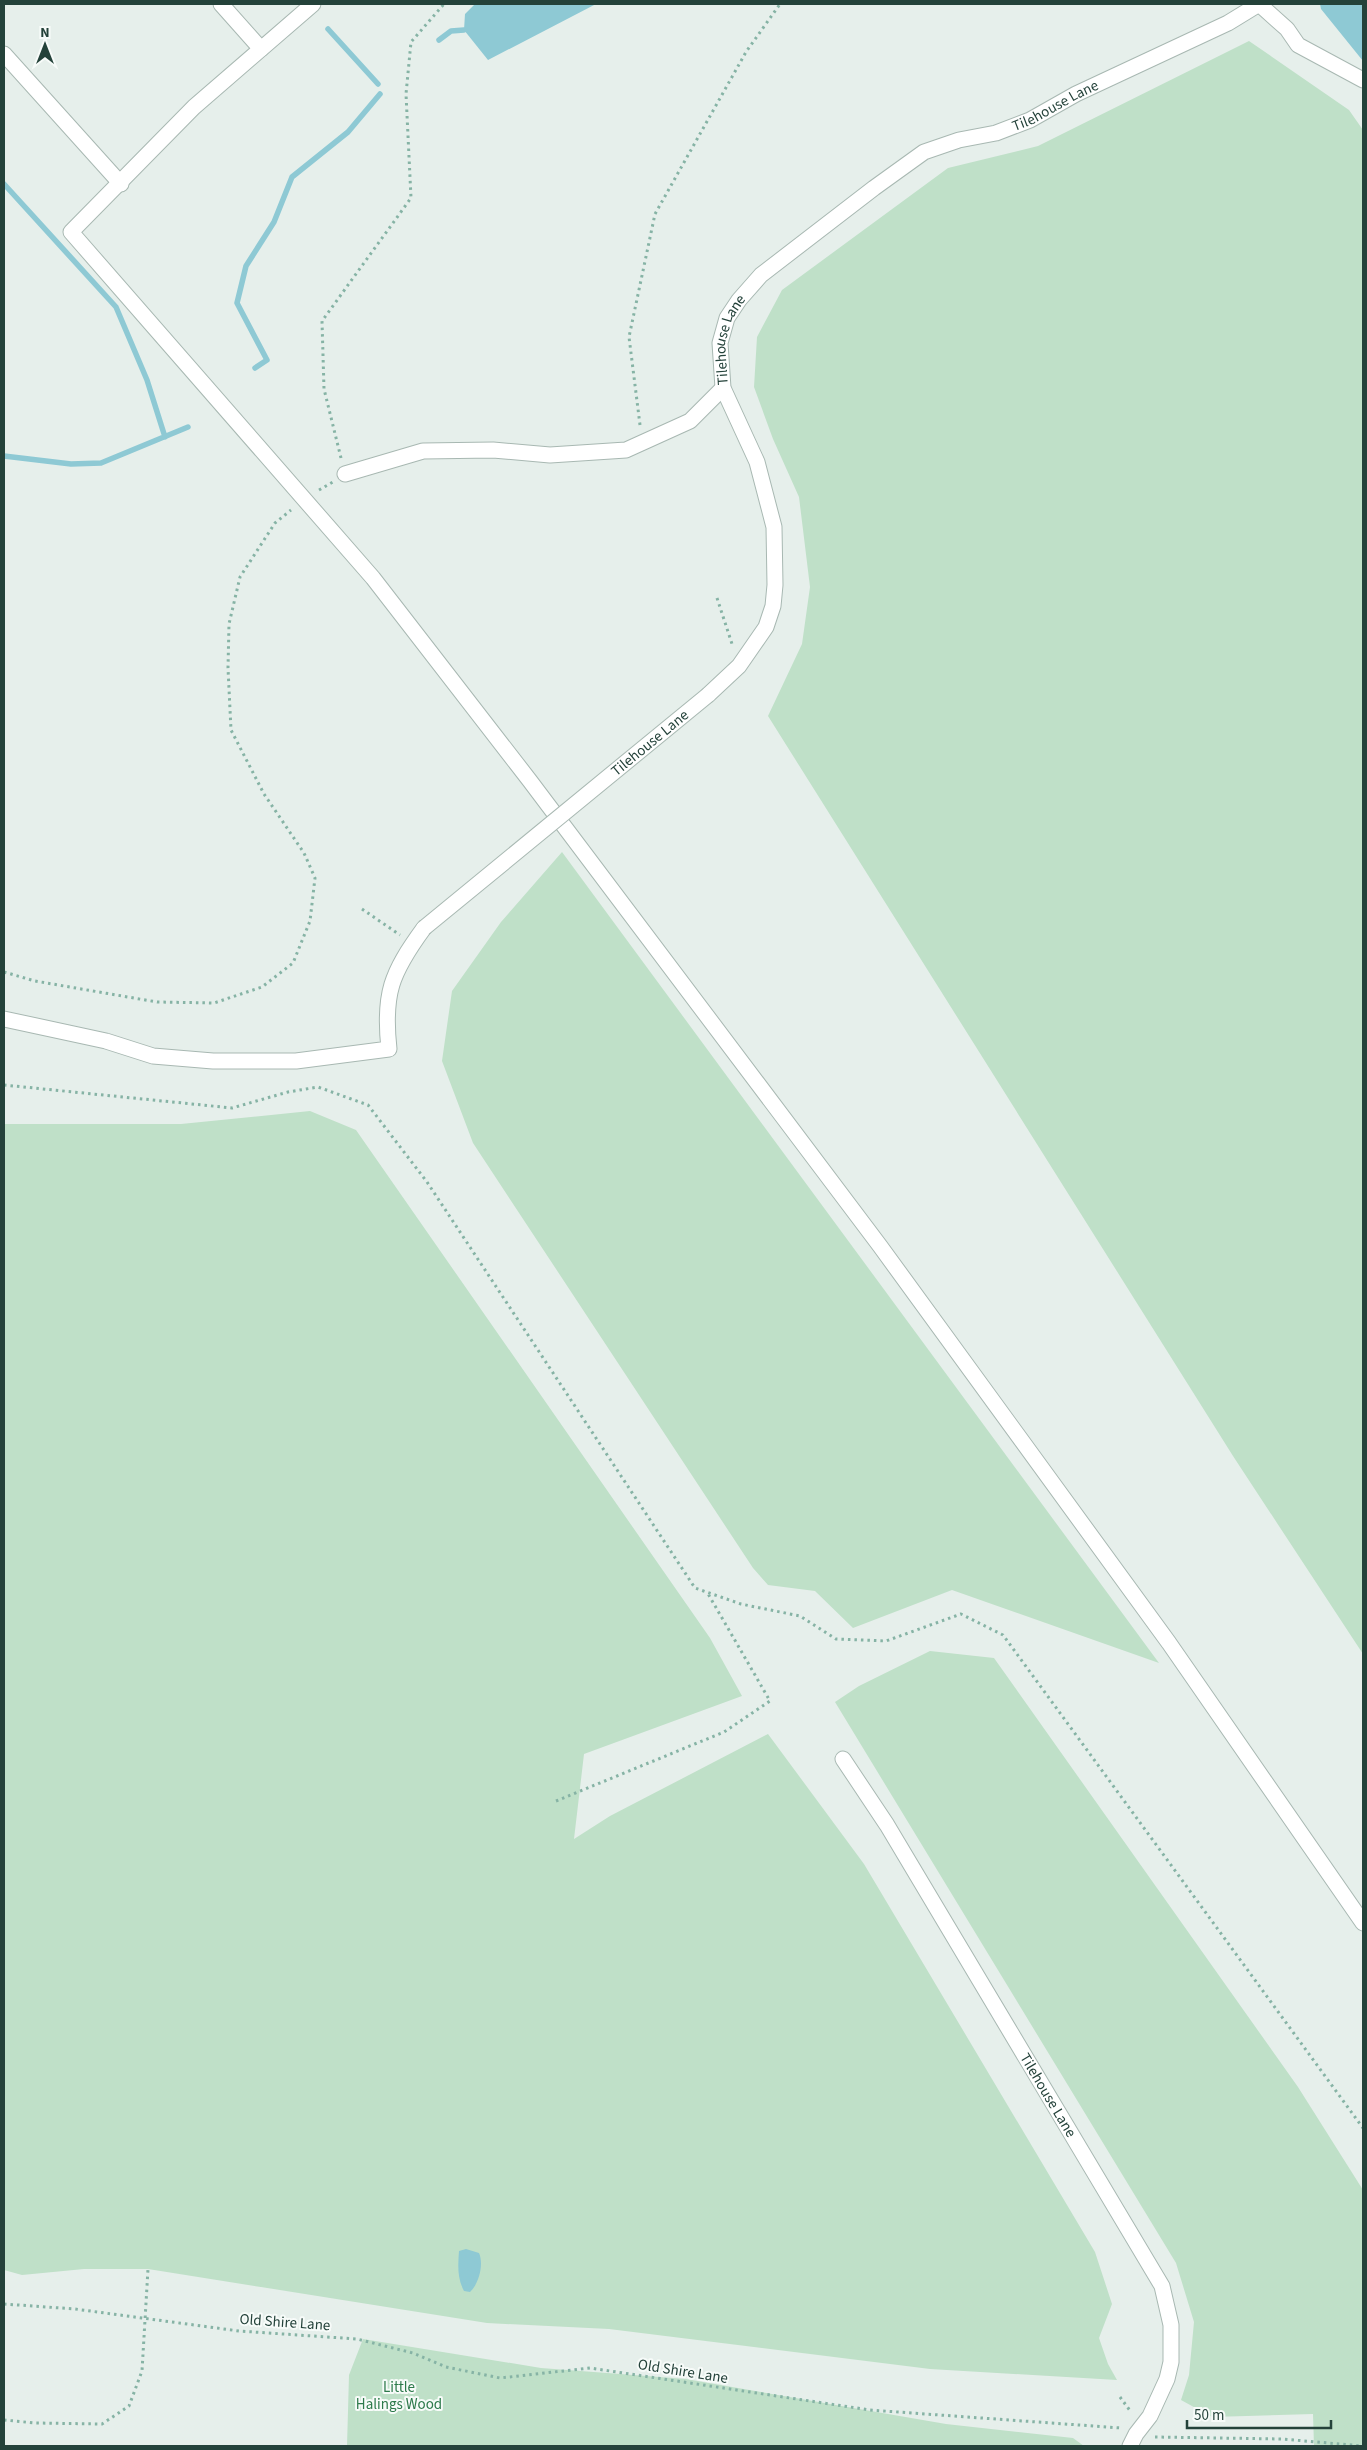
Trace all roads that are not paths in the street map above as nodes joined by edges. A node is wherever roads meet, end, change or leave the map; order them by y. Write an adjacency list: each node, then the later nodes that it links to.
1 (221, 4): 4 (street)
2 (313, 4): 4 (street)
3 (1259, 4): 6 (street); 8 (street, Tilehouse Lane)
4 (261, 49): 7 (street)
5 (4, 54): 7 (street)
6 (1363, 80)
7 (121, 184): 12 (street)
8 (722, 388): 9 (street); 10 (street, Tilehouse Lane, bridge)
9 (345, 474)
10 (4, 1018)
11 (843, 1759): 13 (street, Tilehouse Lane)
12 (1363, 1923)
13 (1133, 2440)

